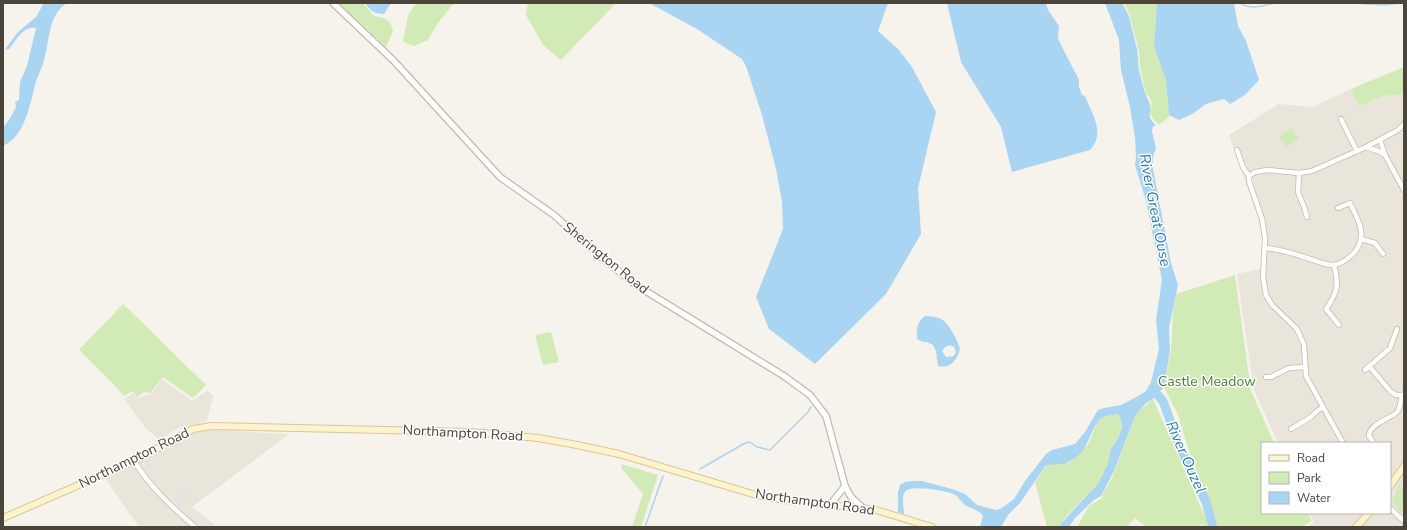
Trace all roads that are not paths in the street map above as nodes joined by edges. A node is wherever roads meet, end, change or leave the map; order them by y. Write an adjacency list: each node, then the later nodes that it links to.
1 (333, 3): 32 (street, Sherington Road)
2 (1341, 119): 7 (street)
3 (1404, 124): 4 (street)
4 (1380, 140): 5 (street); 8 (street)
5 (1366, 147): 7 (street); 8 (street)
6 (1237, 150): 10 (street)
7 (1356, 151): 9 (street)
8 (1385, 155): 11 (street)
9 (1299, 173): 10 (street); 13 (street)
10 (1249, 176): 15 (street)
11 (1404, 190)
12 (1338, 208): 14 (street)
13 (1307, 217)
14 (1361, 239): 16 (street); 17 (street)
15 (1265, 248): 17 (street); 20 (street)
16 (1383, 254)
17 (1334, 265): 18 (street)
18 (1339, 325)
19 (1397, 329): 21 (street)
20 (1305, 366): 23 (street); 25 (street)
21 (1369, 366): 22 (street); 24 (street)
22 (1364, 370)
23 (1266, 377)
24 (1403, 395): 28 (street)
25 (1323, 407): 26 (street); 27 (street)
26 (1291, 429)
27 (1342, 442)
28 (1373, 442)
29 (134, 461): 33 (main road, Northampton Road); 37 (main road, Northampton Road); 39 (street)
30 (1404, 466): 31 (main road)
31 (1391, 485)
32 (845, 486): 33 (street); 34 (street, Sherington Road)
33 (830, 505): 34 (main road, Northampton Road)
34 (864, 509): 40 (main road, Northampton Road)
35 (1391, 509): 38 (street)
36 (1368, 514): 41 (main road)
37 (3, 518)
38 (1404, 521)
39 (195, 527)
40 (932, 527)
41 (1356, 527)

